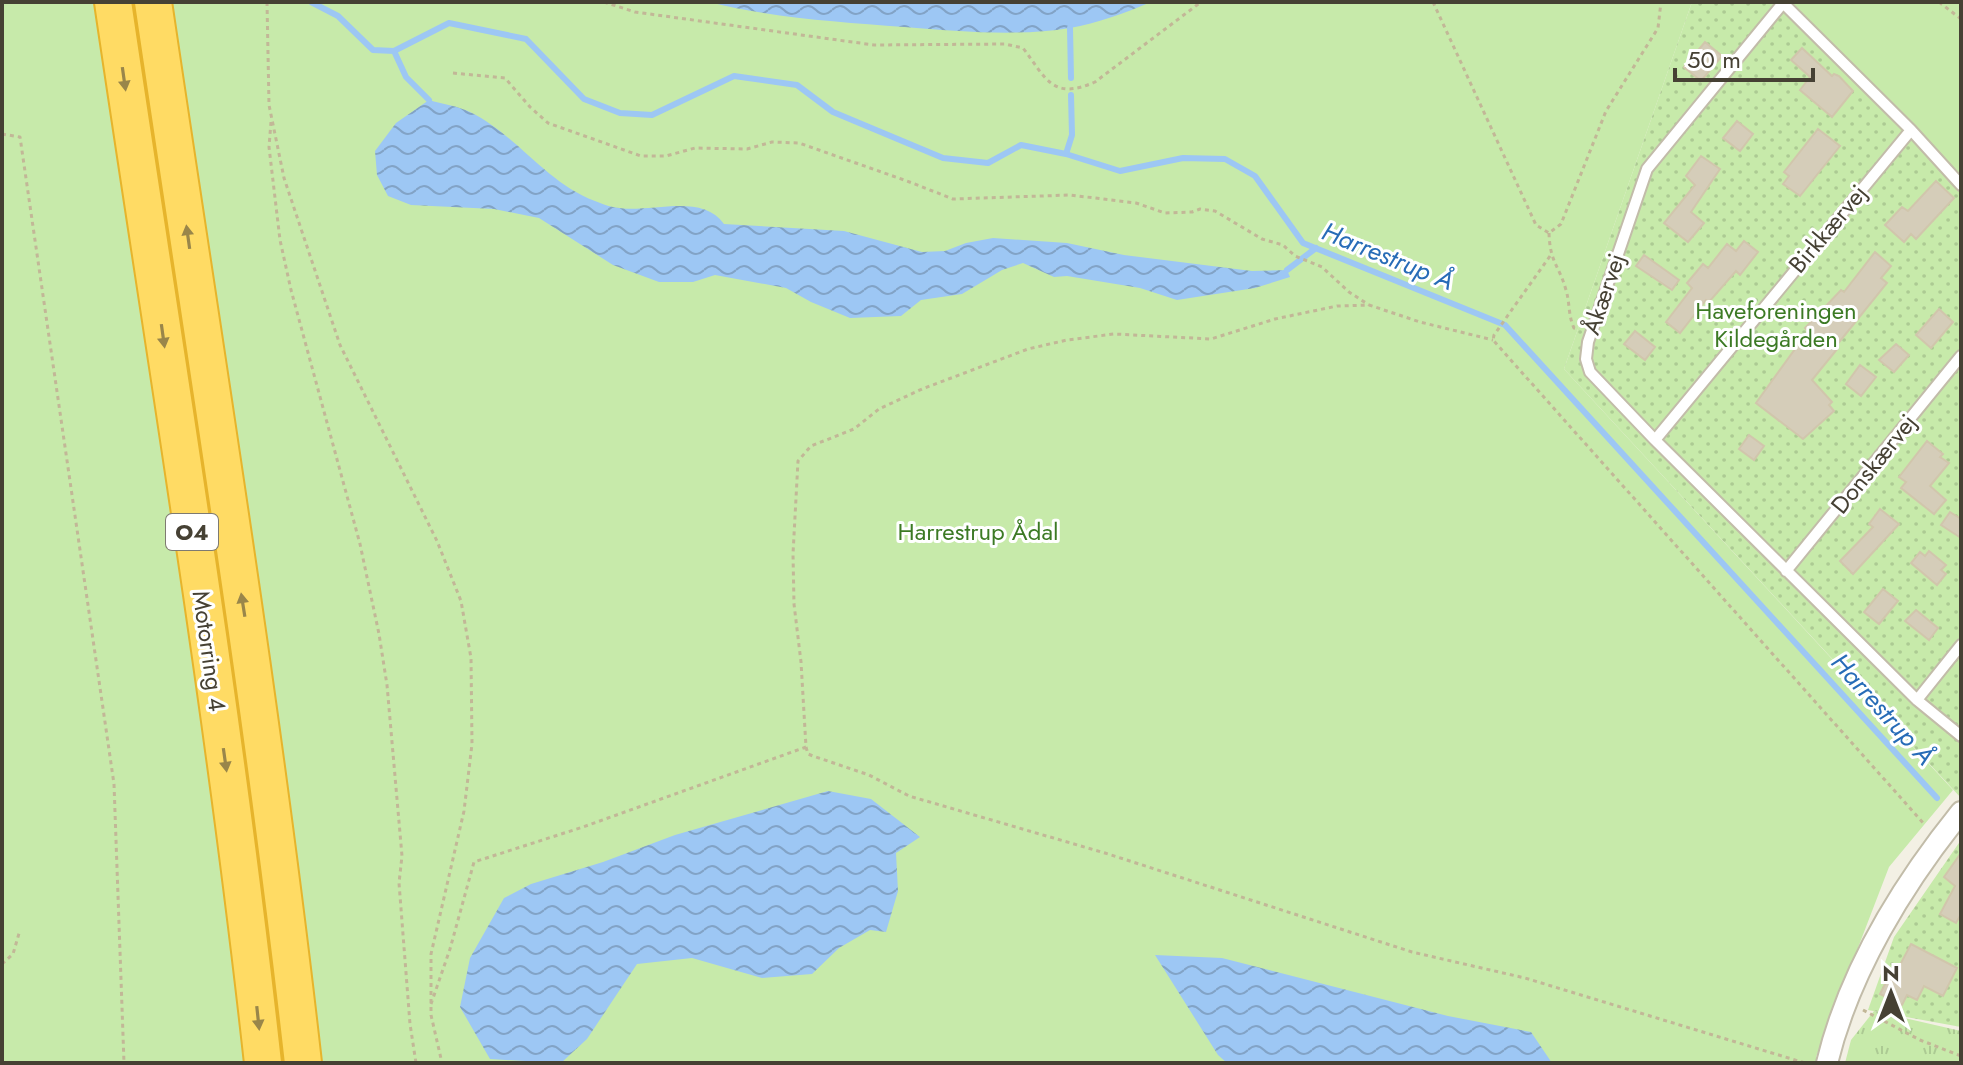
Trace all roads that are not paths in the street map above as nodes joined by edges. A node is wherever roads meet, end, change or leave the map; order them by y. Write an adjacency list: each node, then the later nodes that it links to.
1 (113, 2): 13 (highway, Motorring 4 / O4, one-way to 13)
2 (153, 2): 9 (highway, Motorring 4 / O4, one-way to 2)
3 (1911, 130): 4 (lane, Åkærvej); 6 (lane, Birkkærvej); 6 (lane, Åkærvej)
4 (1961, 185)
5 (1961, 356): 7 (lane, Donskærvej)
6 (1655, 440): 7 (lane, Åkærvej)
7 (1786, 571): 10 (lane, Åkærvej)
8 (1961, 645): 10 (lane)
9 (254, 682): 14 (highway, Motorring 4 / O4); 15 (highway)
10 (1917, 700): 11 (lane, Åkærvej)
11 (1961, 736)
12 (1961, 812): 16 (street)
13 (263, 1063)
14 (303, 1063)
15 (326, 1063)
16 (1827, 1063)

